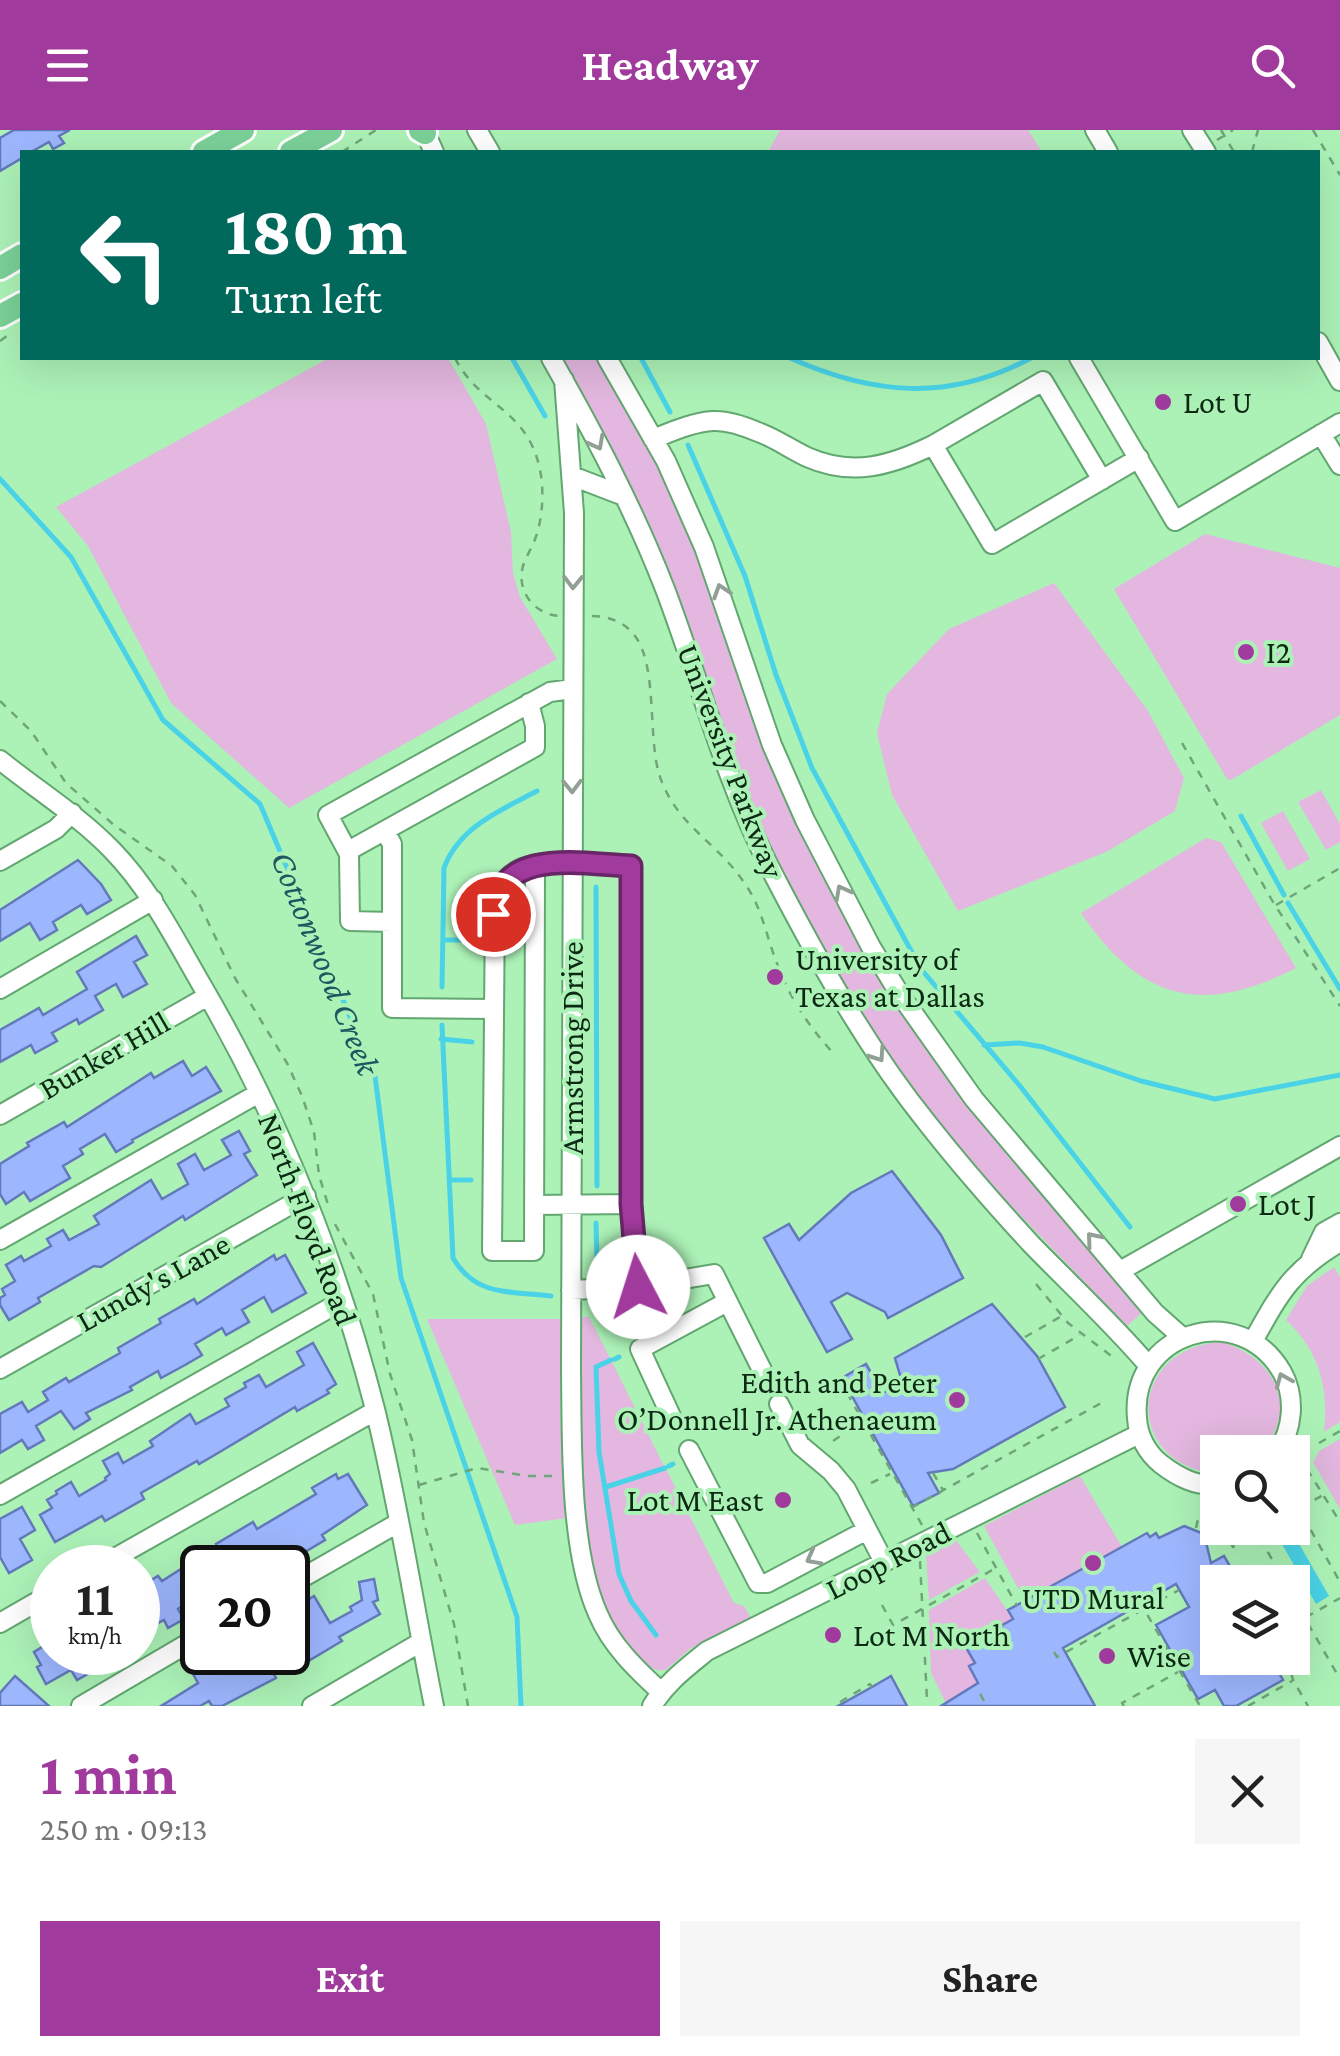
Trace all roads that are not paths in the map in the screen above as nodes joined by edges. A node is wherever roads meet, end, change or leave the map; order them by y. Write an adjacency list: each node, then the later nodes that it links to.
1 (243, 130): 3 (main road)
2 (331, 130): 4 (main road)
3 (208, 150)
4 (295, 150)
5 (1320, 345): 10 (street)
6 (552, 360): 9 (street, University Parkway)
7 (607, 360): 13 (street, University Parkway)
8 (1081, 360): 15 (street)
9 (564, 380): 17 (street, Armstrong Drive); 19 (street, University Parkway, one-way to 19)
10 (1340, 380)
11 (1340, 423): 12 (street)
12 (1322, 434): 15 (street); 16 (street)
13 (653, 439): 14 (street); 45 (street, University Parkway, one-way to 13)
14 (933, 446): 18 (street); 18 (street)
15 (1139, 458): 18 (street)
16 (1340, 465)
17 (572, 476): 19 (street); 20 (street, Armstrong Drive, one-way to 20)
18 (1102, 480)
19 (624, 496): 52 (street, University Parkway, one-way to 52)
20 (572, 689): 21 (street); 27 (street, Armstrong Drive, one-way to 27)
21 (529, 704): 24 (street); 25 (street)
22 (0, 760): 23 (street, North Floyd Road)
23 (72, 814): 26 (street); 29 (street, North Floyd Road)
24 (385, 830): 25 (street); 30 (street)
25 (348, 851): 30 (street)
26 (0, 861)
27 (572, 864): 28 (street); 38 (street, Armstrong Drive); 39 (street)
28 (535, 865): 33 (street); 40 (street)
29 (153, 900): 31 (street); 32 (street, North Floyd Road)
30 (392, 922): 33 (street)
31 (0, 989)
32 (208, 996): 34 (street, North Floyd Road); 35 (street, Bunker Hill)
33 (493, 1008): 40 (street)
34 (259, 1093): 37 (street, North Floyd Road); 42 (street)
35 (0, 1115)
36 (1340, 1146): 45 (street)
37 (306, 1196): 48 (street, North Floyd Road); 53 (street, Lundy's Lane)
38 (571, 1204): 39 (street); 40 (street); 47 (street, Armstrong Drive)
39 (631, 1204): 46 (street)
40 (534, 1205)
41 (1340, 1222): 44 (street)
42 (0, 1240)
43 (1340, 1242): 44 (street)
44 (1312, 1259): 51 (street)
45 (1120, 1271): 50 (street, University Parkway)
46 (638, 1287): 47 (street); 49 (street)
47 (571, 1290): 72 (street, Armstrong Drive)
48 (342, 1301): 56 (street, North Floyd Road); 62 (street)
49 (726, 1302): 54 (street); 57 (street)
50 (1182, 1337): 51 (street); 52 (street)
51 (1252, 1341): 59 (street, one-way to 51)
52 (1148, 1365): 58 (street)
53 (0, 1370)
54 (762, 1370)
55 (779, 1404): 64 (street)
56 (375, 1412): 63 (street, North Floyd Road); 65 (street)
57 (671, 1416)
58 (1138, 1434): 61 (street); 66 (street, Loop Road)
59 (1285, 1435)
60 (689, 1450): 64 (street, one-way to 60)
61 (1200, 1484)
62 (0, 1496)
63 (398, 1523): 67 (street); 70 (street, North Floyd Road)
64 (866, 1530): 66 (street)
65 (138, 1545)
66 (884, 1562): 72 (street, Loop Road)
67 (310, 1573)
68 (30, 1605): 69 (street)
69 (0, 1623)
70 (421, 1642): 74 (street); 75 (street, North Floyd Road)
71 (180, 1648): 73 (street)
72 (656, 1699)
73 (81, 1706)
74 (312, 1706)
75 (434, 1706)

